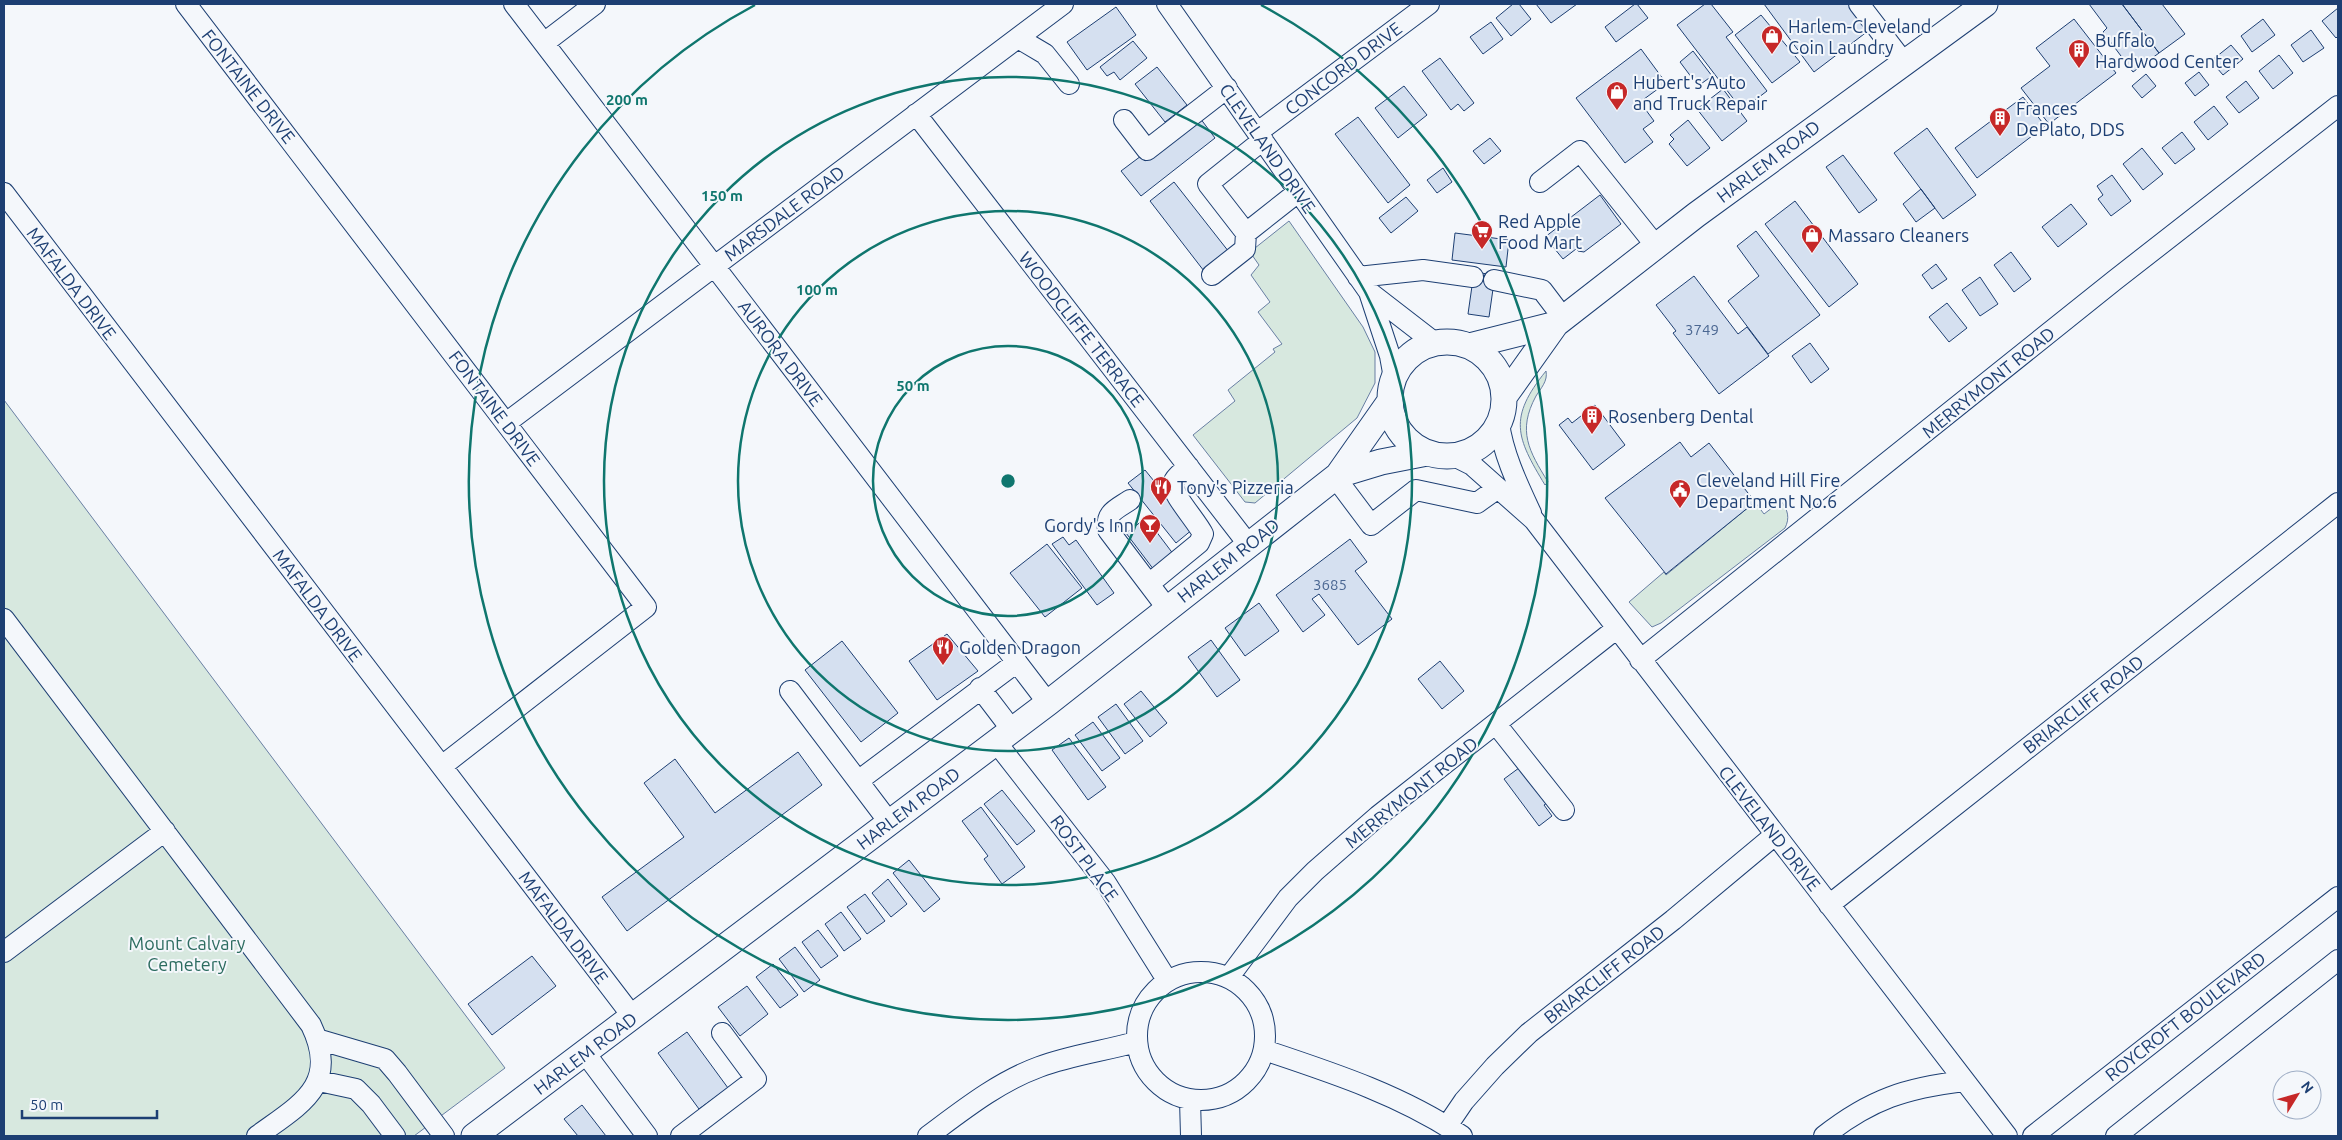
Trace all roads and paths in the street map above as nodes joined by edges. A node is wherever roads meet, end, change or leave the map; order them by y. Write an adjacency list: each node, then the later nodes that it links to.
1 (188, 4): 33 (street, FONTAINE DRIVE)
2 (514, 4): 10 (street, AURORA DRIVE)
3 (595, 4): 10 (street)
4 (1063, 4): 9 (street, MARSDALE ROAD)
5 (1167, 4): 13 (street, CLEVELAND DRIVE)
6 (1429, 4): 17 (street, CONCORD DRIVE)
7 (1859, 4): 11 (street)
8 (1985, 4): 11 (main road, HARLEM ROAD)
9 (1018, 38): 12 (street); 15 (street, MARSDALE ROAD)
10 (544, 43): 23 (street, AURORA DRIVE)
11 (1905, 64): 22 (main road, HARLEM ROAD)
12 (1069, 84)
13 (1227, 88): 16 (street); 17 (street, CLEVELAND DRIVE)
14 (2338, 106): 48 (street, MERRYMONT ROAD)
15 (916, 114): 23 (street, MARSDALE ROAD); 37 (street, WOODCLIFFE TERRACE)
16 (1124, 120)
17 (1260, 136): 19 (street, CLEVELAND DRIVE); 21 (street, CONCORD DRIVE)
18 (1540, 182): 22 (street)
19 (1298, 192): 21 (street); 27 (street, CLEVELAND DRIVE)
20 (4, 193): 55 (street, MAFALDA DRIVE)
21 (1246, 233): 24 (street)
22 (1656, 246): 28 (main road, HARLEM ROAD)
23 (715, 266): 33 (street, MARSDALE ROAD); 49 (street, AURORA DRIVE)
24 (1212, 275)
25 (1473, 277): 27 (street)
26 (1494, 280): 28 (street)
27 (1363, 285): 29 (street, CLEVELAND DRIVE); 31 (street, CLEVELAND DRIVE)
28 (1560, 321): 30 (main road, HARLEM ROAD); 32 (main road, HARLEM ROAD)
29 (1435, 343): 30 (main road); 31 (main road)
30 (1469, 346): 32 (main road)
31 (1392, 389): 35 (main road); 38 (main road, HARLEM ROAD)
32 (1504, 396): 34 (main road)
33 (506, 423): 55 (street, FONTAINE DRIVE)
34 (1499, 423): 36 (main road); 42 (street, CLEVELAND DRIVE)
35 (1427, 453): 36 (main road); 38 (main road, HARLEM ROAD)
36 (1454, 456): 39 (street, CLEVELAND DRIVE)
37 (1189, 467): 43 (street, WOODCLIFFE TERRACE); 44 (street)
38 (1336, 476): 39 (street); 43 (main road, HARLEM ROAD)
39 (1498, 488): 42 (street, CLEVELAND DRIVE)
40 (1130, 500): 44 (street)
41 (2338, 503): 62 (street, BRIARCLIFF ROAD)
42 (1534, 520): 47 (street, CLEVELAND DRIVE)
43 (1248, 544): 45 (main road, HARLEM ROAD)
44 (1149, 584): 45 (street)
45 (1167, 608): 52 (main road, HARLEM ROAD)
46 (4, 619): 59 (street)
47 (1616, 629): 48 (street, CLEVELAND DRIVE); 53 (street, MERRYMONT ROAD)
48 (1640, 660): 60 (street, CLEVELAND DRIVE)
49 (1016, 662): 50 (street); 52 (street, AURORA DRIVE)
50 (980, 688): 54 (street, ROST PLACE); 56 (street)
51 (790, 691): 56 (street)
52 (1048, 703): 54 (main road, HARLEM ROAD)
53 (1496, 724): 57 (street); 67 (street, MERRYMONT ROAD)
54 (1004, 736): 58 (main road, HARLEM ROAD); 68 (street, ROST PLACE)
55 (442, 766): 69 (street, MAFALDA DRIVE)
56 (858, 781): 58 (street)
57 (1564, 810)
58 (889, 822): 69 (main road, HARLEM ROAD)
59 (165, 831): 64 (street); 71 (street)
60 (1775, 835): 62 (street, CLEVELAND DRIVE); 78 (street, BRIARCLIFF ROAD)
61 (2338, 896): 89 (street, ROYCROFT BOULEVARD)
62 (1829, 905): 76 (street, CLEVELAND DRIVE)
63 (4, 932): 64 (street)
64 (25, 936): 65 (street)
65 (4, 952)
66 (2338, 960): 90 (street)
67 (1229, 977): 68 (street); 73 (street)
68 (1167, 980): 72 (street)
69 (632, 1017): 74 (main road, HARLEM ROAD)
70 (722, 1033): 84 (street)
71 (318, 1039): 75 (street); 81 (street)
72 (1136, 1042): 77 (street); 85 (street)
73 (1264, 1050): 77 (street); 78 (street)
74 (585, 1053): 82 (main road, HARLEM ROAD); 83 (street)
75 (319, 1081): 79 (street); 80 (street)
76 (1964, 1081): 87 (street); 88 (street, CLEVELAND DRIVE)
77 (1190, 1100): 86 (street)
78 (1454, 1131)
79 (258, 1136)
80 (395, 1136)
81 (444, 1136)
82 (474, 1136)
83 (647, 1136)
84 (681, 1136)
85 (928, 1136)
86 (1191, 1136)
87 (1824, 1136)
88 (2007, 1136)
89 (2033, 1136)
90 (2116, 1136)

